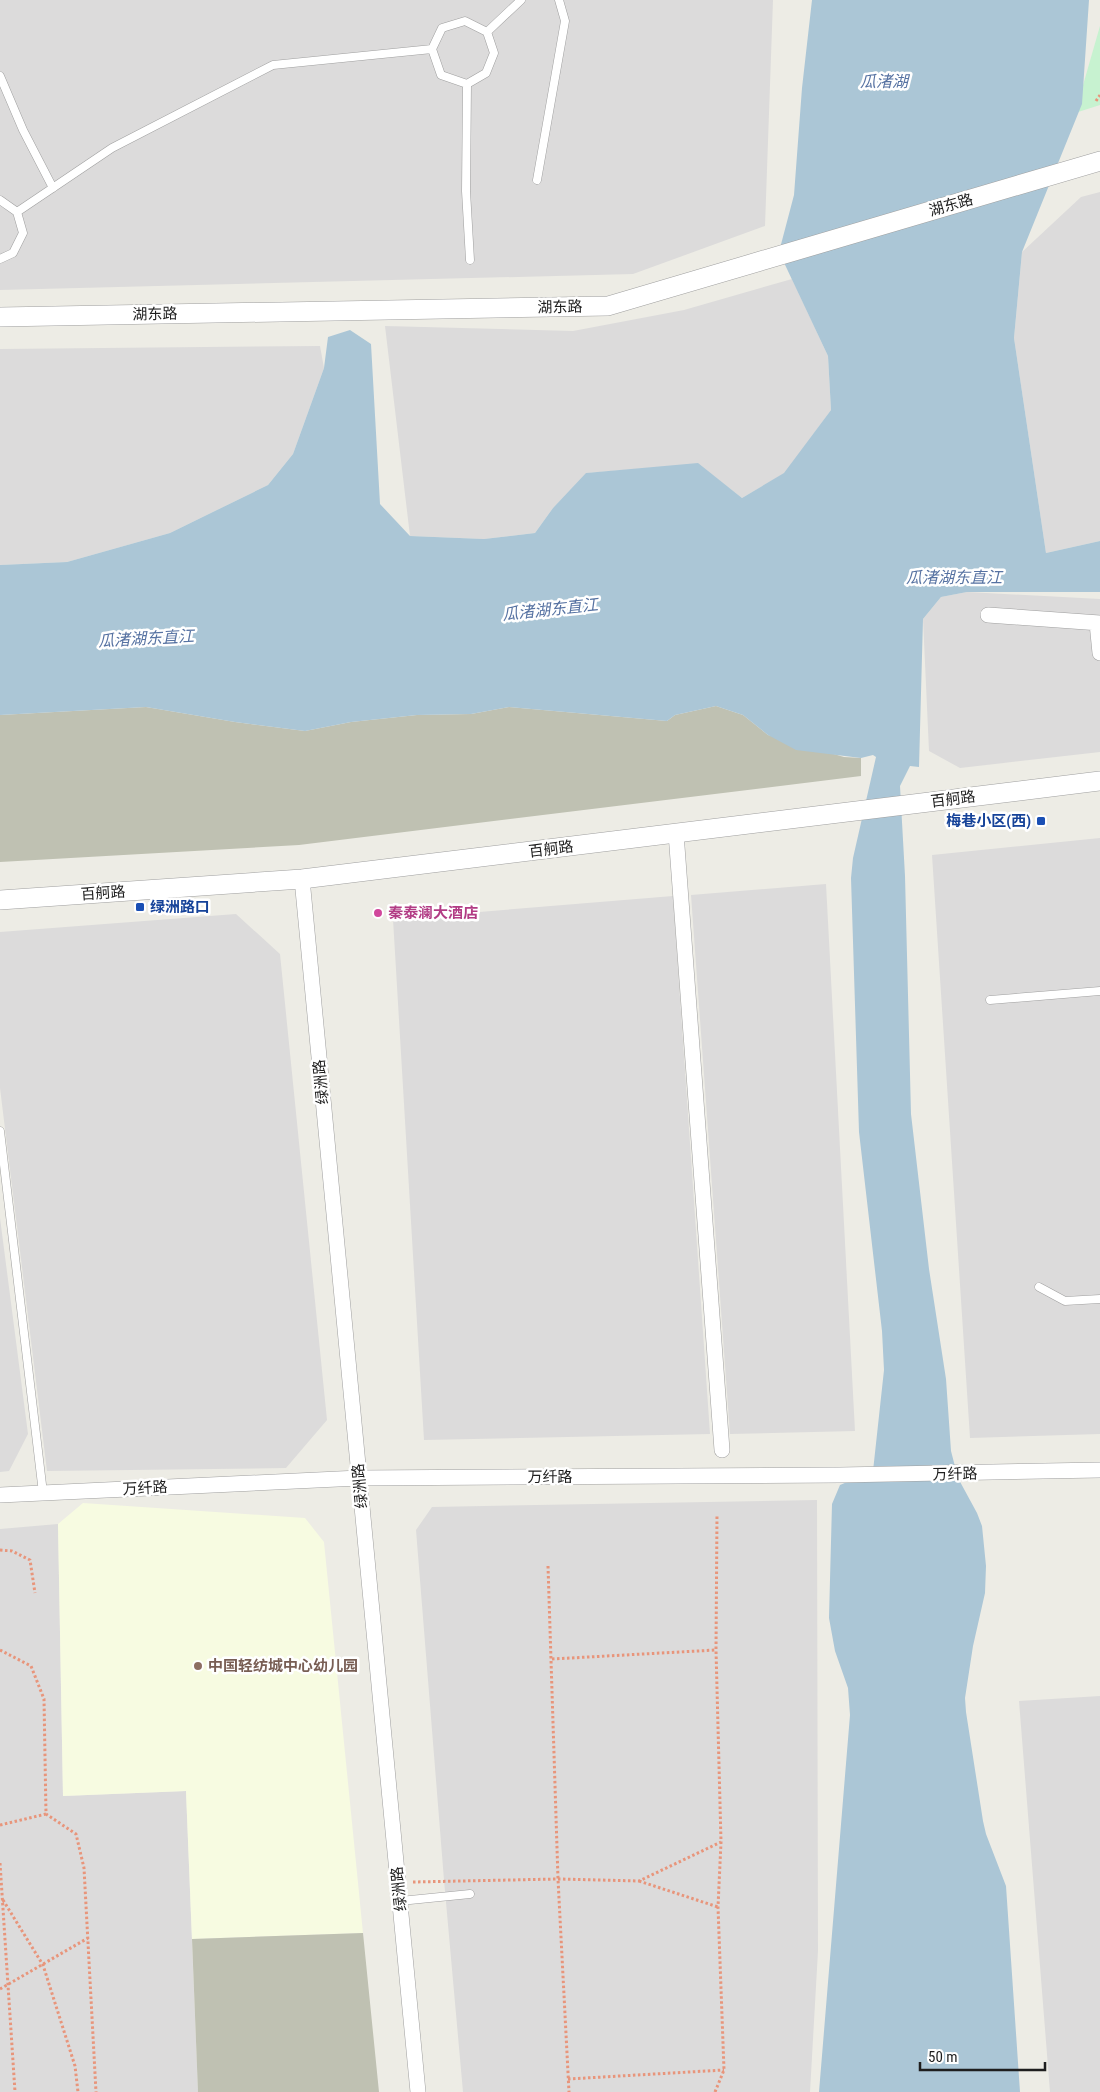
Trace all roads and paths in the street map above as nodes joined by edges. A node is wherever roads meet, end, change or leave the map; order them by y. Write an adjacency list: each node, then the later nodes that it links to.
1 (522, 0): 3 (lane)
2 (559, 0): 10 (lane)
3 (487, 32): 4 (lane); 6 (lane)
4 (432, 49): 6 (lane); 11 (lane)
5 (0, 76): 11 (lane)
6 (467, 84): 15 (lane)
7 (1100, 94): 8 (path)
8 (1096, 101)
9 (1100, 162): 16 (street, 湖东路)
10 (537, 180)
11 (53, 188): 13 (lane)
12 (0, 200): 13 (lane)
13 (17, 212): 14 (lane)
14 (0, 259)
15 (470, 260)
16 (0, 317)
17 (988, 615): 18 (street)
18 (1099, 623): 19 (street)
19 (1100, 652)
20 (1100, 781): 21 (street, 百舸路)
21 (676, 833): 22 (street, 百舸路); 29 (street)
22 (302, 879): 23 (street, 百舸路); 31 (street, 绿洲路)
23 (0, 900)
24 (1100, 991): 25 (lane)
25 (990, 1000)
26 (0, 1131): 32 (lane)
27 (1039, 1286): 28 (lane)
28 (1100, 1299)
29 (722, 1450)
30 (1100, 1470): 31 (street, 万纤路)
31 (359, 1478): 32 (street, 万纤路); 47 (street, 绿洲路)
32 (43, 1493): 33 (street, 万纤路)
33 (0, 1495)
34 (717, 1514): 39 (path)
35 (0, 1550): 37 (path)
36 (548, 1566): 40 (path)
37 (35, 1593)
38 (0, 1650): 41 (path)
39 (716, 1650): 40 (path); 43 (path)
40 (552, 1659): 45 (path)
41 (46, 1814): 42 (path); 52 (path)
42 (0, 1825)
43 (721, 1842): 46 (path); 51 (path)
44 (0, 1863): 49 (path)
45 (558, 1879): 46 (path); 47 (path); 57 (path)
46 (639, 1881): 51 (path)
47 (398, 1883): 50 (street, 绿洲路)
48 (470, 1894): 50 (lane)
49 (2, 1900): 53 (path); 54 (path)
50 (400, 1901): 61 (street, 绿洲路)
51 (718, 1907): 56 (path)
52 (88, 1938): 53 (path); 60 (path)
53 (43, 1965): 54 (path); 59 (path)
54 (8, 1985): 55 (path); 58 (path)
55 (0, 1989)
56 (724, 2070): 57 (path); 63 (path)
57 (568, 2079): 62 (path)
58 (15, 2092)
59 (78, 2092)
60 (96, 2092)
61 (418, 2092)
62 (569, 2092)
63 (715, 2092)

